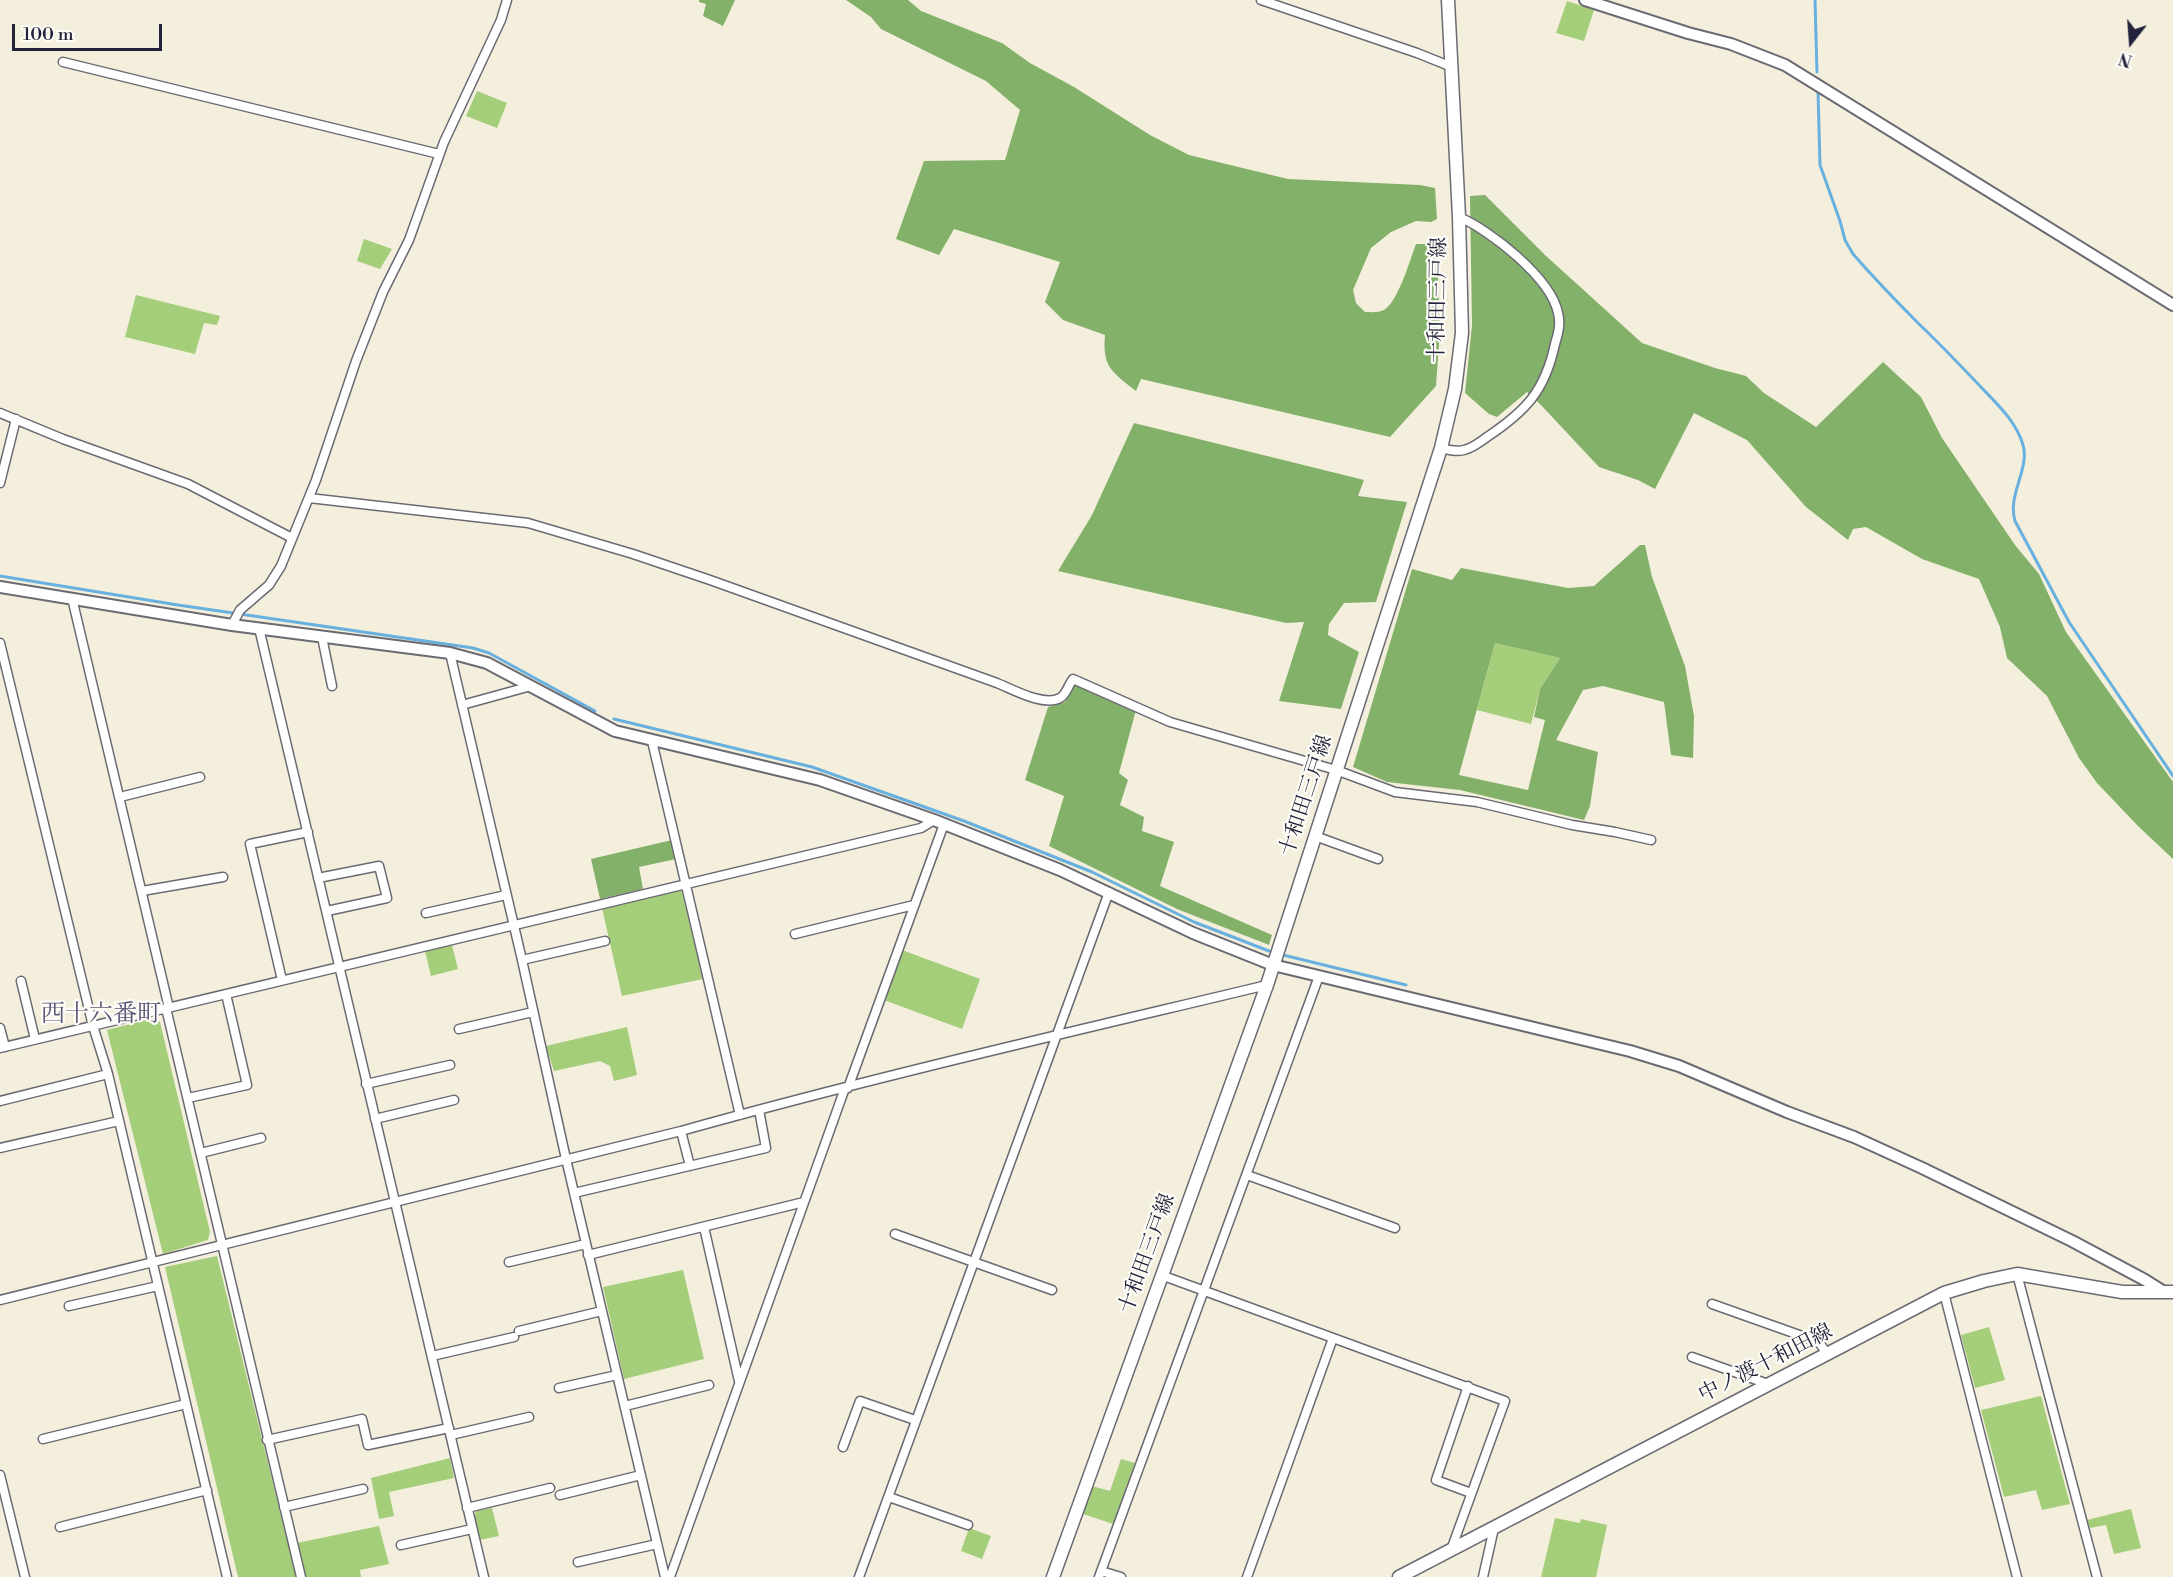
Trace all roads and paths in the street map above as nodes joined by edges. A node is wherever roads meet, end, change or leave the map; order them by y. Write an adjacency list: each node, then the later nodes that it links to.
1 (507, 0): 7 (street)
2 (1261, 0): 6 (street)
3 (1448, 0): 6 (main road, 十和田三戸線)
4 (1585, 0): 9 (street)
5 (63, 62): 7 (street)
6 (1452, 67): 8 (main road, 十和田三戸線)
7 (439, 154): 14 (street)
8 (1459, 217): 12 (main road, 十和田三戸線); 12 (street)
9 (2173, 305)
10 (0, 413): 11 (street)
11 (16, 420): 13 (street); 15 (street)
12 (1441, 448): 27 (main road, 十和田三戸線)
13 (0, 483)
14 (309, 498): 15 (street); 27 (street)
15 (292, 538): 18 (street)
16 (0, 587): 17 (street)
17 (72, 598): 18 (street); 29 (street)
18 (237, 617): 19 (street)
19 (259, 628): 20 (street); 31 (street)
20 (322, 637): 22 (street); 23 (street)
21 (0, 643): 57 (street)
22 (450, 653): 24 (street); 25 (street)
23 (332, 686)
24 (531, 686): 25 (street); 26 (street)
25 (462, 705): 40 (street)
26 (652, 741): 30 (street); 37 (street)
27 (1336, 770): 32 (main road, 十和田三戸線); 33 (street)
28 (200, 777): 29 (street)
29 (120, 797): 38 (street)
30 (939, 822): 37 (street); 39 (street); 41 (street)
31 (308, 832): 36 (street); 51 (street)
32 (1315, 836): 34 (street); 48 (main road, 十和田三戸線)
33 (1651, 840)
34 (1378, 859)
35 (223, 877): 38 (street)
36 (318, 878): 42 (street); 42 (street)
37 (685, 883): 44 (street); 71 (street)
38 (142, 891): 55 (street)
39 (1109, 892): 48 (street); 60 (street)
40 (506, 895): 43 (street); 44 (street)
41 (914, 905): 45 (street); 66 (street)
42 (327, 911): 49 (street)
43 (426, 913)
44 (513, 925): 47 (street); 49 (street)
45 (795, 934)
46 (605, 941): 47 (street)
47 (522, 960): 56 (street)
48 (1273, 965): 50 (street); 53 (main road, 十和田三戸線)
49 (340, 966): 51 (street); 65 (street)
50 (1319, 976): 80 (street); 98 (street)
51 (282, 980): 54 (street)
52 (21, 981): 61 (street)
53 (1267, 985): 60 (street); 94 (main road, 十和田三戸線)
54 (226, 994): 55 (street); 67 (street)
55 (168, 1008): 57 (street); 67 (street)
56 (533, 1011): 59 (street); 78 (street)
57 (93, 1026): 61 (street); 64 (street)
58 (0, 1028): 62 (street)
59 (459, 1029)
60 (1056, 1036): 66 (street); 92 (street)
61 (35, 1039): 62 (street)
62 (2, 1047)
63 (450, 1065): 65 (street)
64 (108, 1074): 69 (street); 73 (street)
65 (366, 1084): 72 (street)
66 (846, 1088): 70 (street); 82 (street)
67 (188, 1098): 77 (street)
68 (454, 1100): 72 (street)
69 (0, 1101)
70 (759, 1110): 71 (street); 79 (street)
71 (740, 1115): 74 (street)
72 (375, 1119): 83 (street)
73 (119, 1121): 76 (street); 90 (street)
74 (681, 1131): 78 (street); 79 (street)
75 (261, 1138): 77 (street)
76 (0, 1148)
77 (201, 1153): 88 (street)
78 (566, 1159): 81 (street); 83 (street)
79 (690, 1166): 81 (street)
80 (1247, 1175): 85 (street); 97 (street)
81 (574, 1193): 87 (street)
82 (804, 1202): 84 (street); 109 (street)
83 (394, 1203): 88 (street); 106 (street)
84 (704, 1227): 89 (street); 109 (street)
85 (1395, 1227)
86 (896, 1234): 92 (street)
87 (586, 1244): 89 (street); 91 (street)
88 (221, 1246): 90 (street); 120 (street)
89 (588, 1255): 103 (street)
90 (152, 1262): 95 (street); 100 (street)
91 (509, 1262)
92 (974, 1263): 96 (street); 117 (street)
93 (2017, 1274): 98 (main road, 中ノ渡十和田線); 99 (main road, 中ノ渡十和田線); 154 (street)
94 (1161, 1275): 97 (street); 148 (main road, 十和田三戸線)
95 (158, 1286): 102 (street); 114 (street)
96 (1052, 1290)
97 (1204, 1291): 104 (street); 140 (street)
98 (2168, 1292)
99 (1944, 1293): 105 (main road, 中ノ渡十和田線); 153 (street)
100 (0, 1300)
101 (1712, 1304): 105 (street)
102 (69, 1306)
103 (602, 1311): 106 (street); 108 (street)
104 (1333, 1338): 112 (street); 150 (street)
105 (1827, 1354): 110 (main road, 中ノ渡十和田線)
106 (432, 1356): 118 (street)
107 (1692, 1357): 110 (street)
108 (617, 1375): 113 (street); 115 (street)
109 (739, 1382): 146 (street)
110 (1768, 1384): 134 (main road, 中ノ渡十和田線)
111 (709, 1385): 115 (street)
112 (1468, 1386): 127 (street); 127 (street)
113 (559, 1388)
114 (186, 1404): 119 (street); 126 (street)
115 (624, 1406): 123 (street)
116 (529, 1417): 118 (street)
117 (915, 1420): 121 (street); 129 (street)
118 (450, 1432): 120 (street); 131 (street)
119 (43, 1439)
120 (267, 1440): 130 (street)
121 (843, 1447)
122 (0, 1475): 141 (street)
123 (641, 1475): 128 (street); 136 (street)
124 (550, 1488): 131 (street)
125 (363, 1489): 130 (street)
126 (207, 1490): 133 (street); 142 (street)
127 (1471, 1493): 138 (street)
128 (560, 1495)
129 (889, 1497): 132 (street); 147 (street)
130 (284, 1507): 143 (street)
131 (467, 1508): 135 (street)
132 (968, 1525)
133 (60, 1527)
134 (1494, 1528): 138 (main road, 中ノ渡十和田線); 152 (street)
135 (472, 1529): 137 (street); 144 (street)
136 (657, 1544): 139 (street); 145 (street)
137 (401, 1545)
138 (1451, 1550): 151 (main road, 中ノ渡十和田線)
139 (578, 1562)
140 (1100, 1574): 149 (street)
141 (25, 1577)
142 (227, 1577)
143 (301, 1577)
144 (484, 1577)
145 (665, 1577)
146 (670, 1577)
147 (859, 1577)
148 (1053, 1577)
149 (1121, 1577)
150 (1247, 1577)
151 (1399, 1577)
152 (1483, 1577)
153 (2017, 1577)
154 (2097, 1577)

